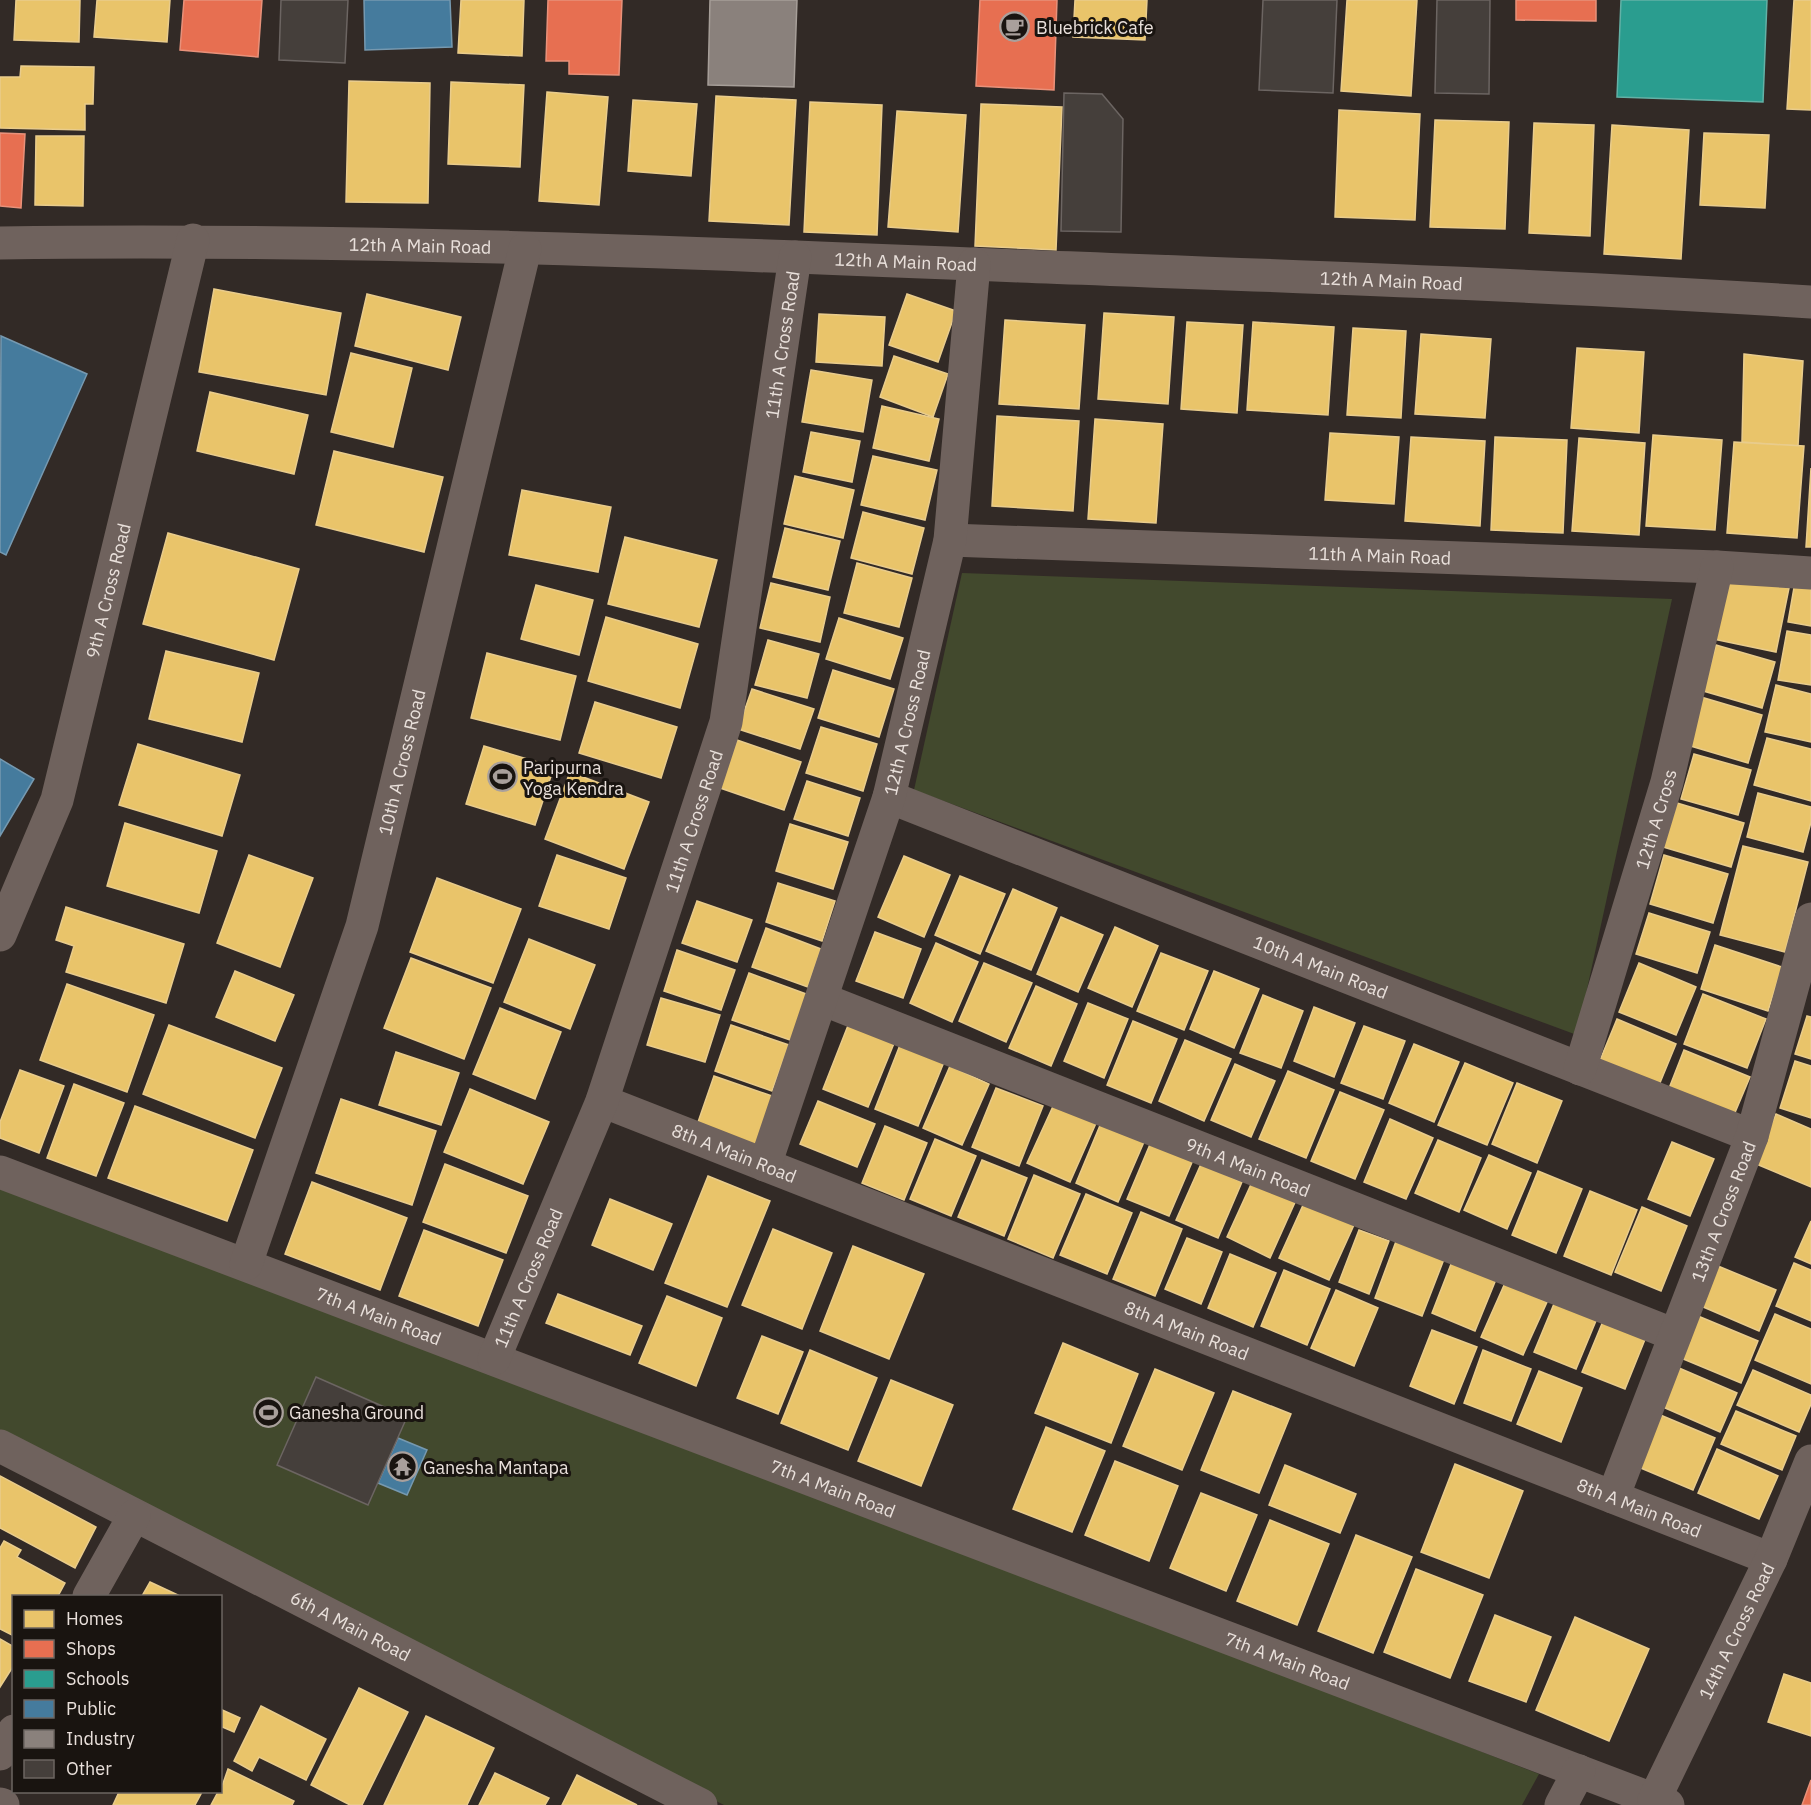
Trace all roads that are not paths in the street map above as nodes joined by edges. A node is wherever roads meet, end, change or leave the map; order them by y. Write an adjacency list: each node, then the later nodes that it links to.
1 (193, 240): 2 (street, 12th A Main Road); 3 (street, 12th A Main Road); 12 (street, 9th A Cross Road)
2 (0, 243)
3 (525, 249): 4 (street, 12th A Main Road); 19 (street, 10th A Cross Road)
4 (795, 257): 5 (street, 12th A Main Road); 15 (street, 11th A Cross Road)
5 (974, 264): 6 (street, 12th A Main Road); 7 (street, 12th A Cross Road)
6 (1811, 302)
7 (950, 540): 8 (street, 11th A Main Road); 10 (street, 12th A Cross Road)
8 (1717, 567): 9 (street, 11th A Main Road); 14 (street, 12th A Cross)
9 (1811, 573)
10 (890, 797): 13 (street, 12th A Cross Road); 14 (street, 10th A Main Road)
11 (1811, 919): 16 (street, 13th A Cross Road)
12 (0, 934)
13 (822, 999): 17 (street, 12th A Cross Road); 20 (street, 9th A Main Road)
14 (1580, 1069): 16 (street, 10th A Main Road)
15 (602, 1101): 17 (street, 8th A Main Road); 21 (street, 11th A Cross Road)
16 (1752, 1136): 20 (street, 13th A Cross Road)
17 (765, 1165): 24 (street, 8th A Main Road)
18 (0, 1172): 19 (street, 7th A Main Road)
19 (246, 1264): 21 (street, 7th A Main Road)
20 (1675, 1335): 24 (street, 13th A Cross Road)
21 (494, 1359): 30 (street, 7th A Main Road)
22 (0, 1446): 25 (street, 6th A Main Road)
23 (1811, 1461): 26 (street, 14th A Cross Road)
24 (1613, 1497): 26 (street, 8th A Main Road)
25 (134, 1516): 27 (street); 32 (street, 6th A Main Road)
26 (1772, 1559): 31 (street, 14th A Cross Road)
27 (90, 1595)
28 (12, 1734): 29 (street)
29 (0, 1755)
30 (1579, 1772): 31 (street, 7th A Main Road); 33 (street)
31 (1661, 1802)
32 (701, 1805)
33 (1561, 1805)

